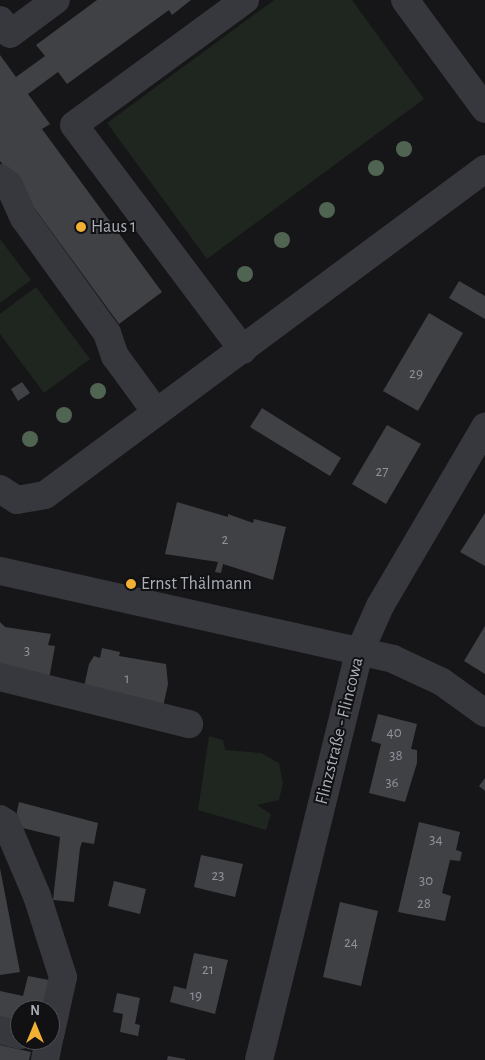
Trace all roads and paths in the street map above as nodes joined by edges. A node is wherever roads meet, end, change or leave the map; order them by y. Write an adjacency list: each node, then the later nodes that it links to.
1 (56, 0): 4 (street)
2 (245, 0): 8 (street)
3 (406, 0): 5 (street)
4 (0, 20)
5 (485, 109)
6 (485, 169): 8 (street)
7 (0, 178): 9 (street)
8 (243, 350): 9 (street)
9 (156, 412): 11 (street)
10 (485, 427): 13 (street, Flinzstraße - Flincowa)
11 (0, 489)
12 (0, 571): 13 (street)
13 (359, 653): 15 (street); 19 (street, Flinzstraße - Flincowa)
14 (0, 677): 16 (street)
15 (485, 714)
16 (189, 724)
17 (0, 819): 18 (street)
18 (58, 1000)
19 (259, 1060)

